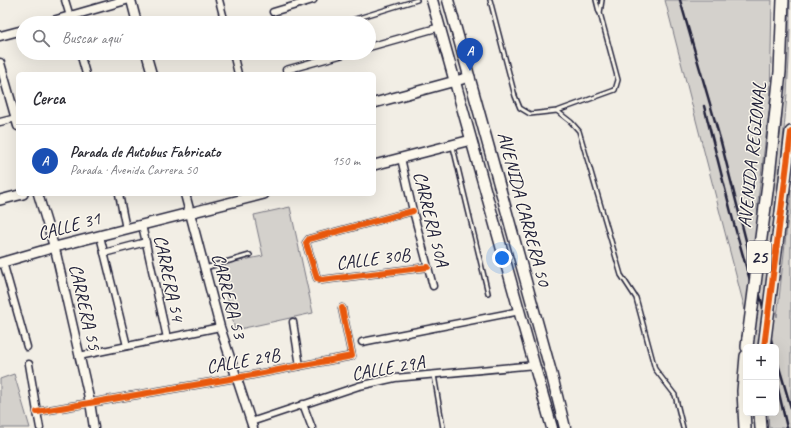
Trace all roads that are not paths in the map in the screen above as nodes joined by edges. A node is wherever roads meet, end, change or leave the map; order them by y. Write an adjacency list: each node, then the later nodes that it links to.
1 (65, 0): 15 (street)
2 (126, 0): 16 (street)
3 (131, 0): 17 (street)
4 (219, 0): 18 (street)
5 (313, 0): 13 (street)
6 (417, 0): 19 (lane)
7 (432, 0): 20 (main road, AVENIDA CARRERA 50)
8 (448, 0): 33 (main road, AVENIDA CARRERA 50)
9 (490, 0): 37 (lane)
10 (596, 0): 14 (lane)
11 (602, 0): 14 (lane)
12 (783, 0): 74 (highway, AVENIDA REGIONAL / 25, bridge)
13 (273, 12)
14 (600, 13): 37 (lane)
15 (70, 16)
16 (82, 16)
17 (135, 16)
18 (223, 16)
19 (365, 16)
20 (440, 27): 23 (street); 34 (main road, AVENIDA CARRERA 50)
21 (16, 32): 22 (street)
22 (0, 36)
23 (376, 45)
24 (82, 60): 30 (street)
25 (148, 60): 31 (street)
26 (235, 60): 32 (street)
27 (322, 60): 29 (street)
28 (0, 63): 35 (street)
29 (286, 70)
30 (85, 72)
31 (151, 72)
32 (238, 72)
33 (470, 77): 34 (main road); 95 (main road, AVENIDA CARRERA 50)
34 (455, 81): 36 (main road); 42 (main road, AVENIDA CARRERA 50)
35 (4, 88): 38 (street)
36 (376, 102)
37 (557, 111): 96 (lane)
38 (16, 119)
39 (0, 122): 40 (street)
40 (16, 122)
41 (791, 132): 75 (highway, AVENIDA REGIONAL / 25, bridge)
42 (472, 140): 43 (main road); 69 (main road, AVENIDA CARRERA 50)
43 (453, 145): 44 (main road); 67 (lane)
44 (401, 158): 45 (main road); 52 (street, CARRERA 50A)
45 (376, 164)
46 (16, 196): 51 (main road)
47 (39, 196): 58 (street, CARRERA 55)
48 (119, 196): 55 (street, CARRERA 54)
49 (186, 196): 53 (street, CARRERA 53)
50 (256, 196): 53 (main road, CALLE 31)
51 (0, 200)
52 (413, 211): 62 (street, CARRERA 50A); 62 (street, CALLE 30B)
53 (190, 213): 54 (main road, CALLE 31); 63 (street, CARRERA 53)
54 (142, 225): 55 (main road, CALLE 31); 57 (street, CARRERA 54)
55 (126, 229): 56 (main road, CALLE 31)
56 (100, 236): 58 (main road, CALLE 31); 59 (street)
57 (146, 242): 59 (street, CALLE 31); 72 (street, CARRERA 54)
58 (54, 247): 61 (main road, CALLE 31); 78 (street, CARRERA 55)
59 (104, 253): 76 (street)
60 (250, 256): 63 (lane)
61 (2, 262): 64 (street)
62 (428, 267): 66 (street, CARRERA 50A)
63 (205, 268): 71 (street, CARRERA 53)
64 (8, 280): 65 (street); 77 (street)
65 (0, 282)
66 (433, 286)
67 (488, 293)
68 (342, 308): 80 (street, CALLE 29B)
69 (520, 311): 73 (street); 81 (main road, AVENIDA CARRERA 50)
70 (293, 322): 80 (street)
71 (220, 327): 72 (street); 83 (street, CARRERA 53)
72 (167, 338): 76 (street)
73 (362, 342)
74 (747, 342)
75 (764, 344)
76 (127, 346): 78 (street)
77 (27, 347)
78 (80, 356): 85 (street, CARRERA 55)
79 (29, 364): 87 (street)
80 (300, 366): 83 (street, CALLE 29B)
81 (535, 366): 82 (street, CALLE 29A); 94 (main road, AVENIDA CARRERA 50)
82 (434, 375): 86 (street, CALLE 29A); 93 (lane)
83 (236, 378): 85 (street, CALLE 29B); 89 (street, CARRERA 53)
84 (744, 380): 97 (highway)
85 (90, 402): 87 (street, CALLE 29B); 91 (street, CARRERA 55)
86 (303, 404): 89 (street, CALLE 29A); 92 (street)
87 (37, 412): 90 (street)
88 (760, 416): 98 (highway)
89 (252, 425)
90 (40, 428)
91 (94, 428)
92 (312, 428)
93 (443, 428)
94 (552, 428)
95 (565, 428)
96 (683, 428)
97 (745, 428)
98 (761, 428)

